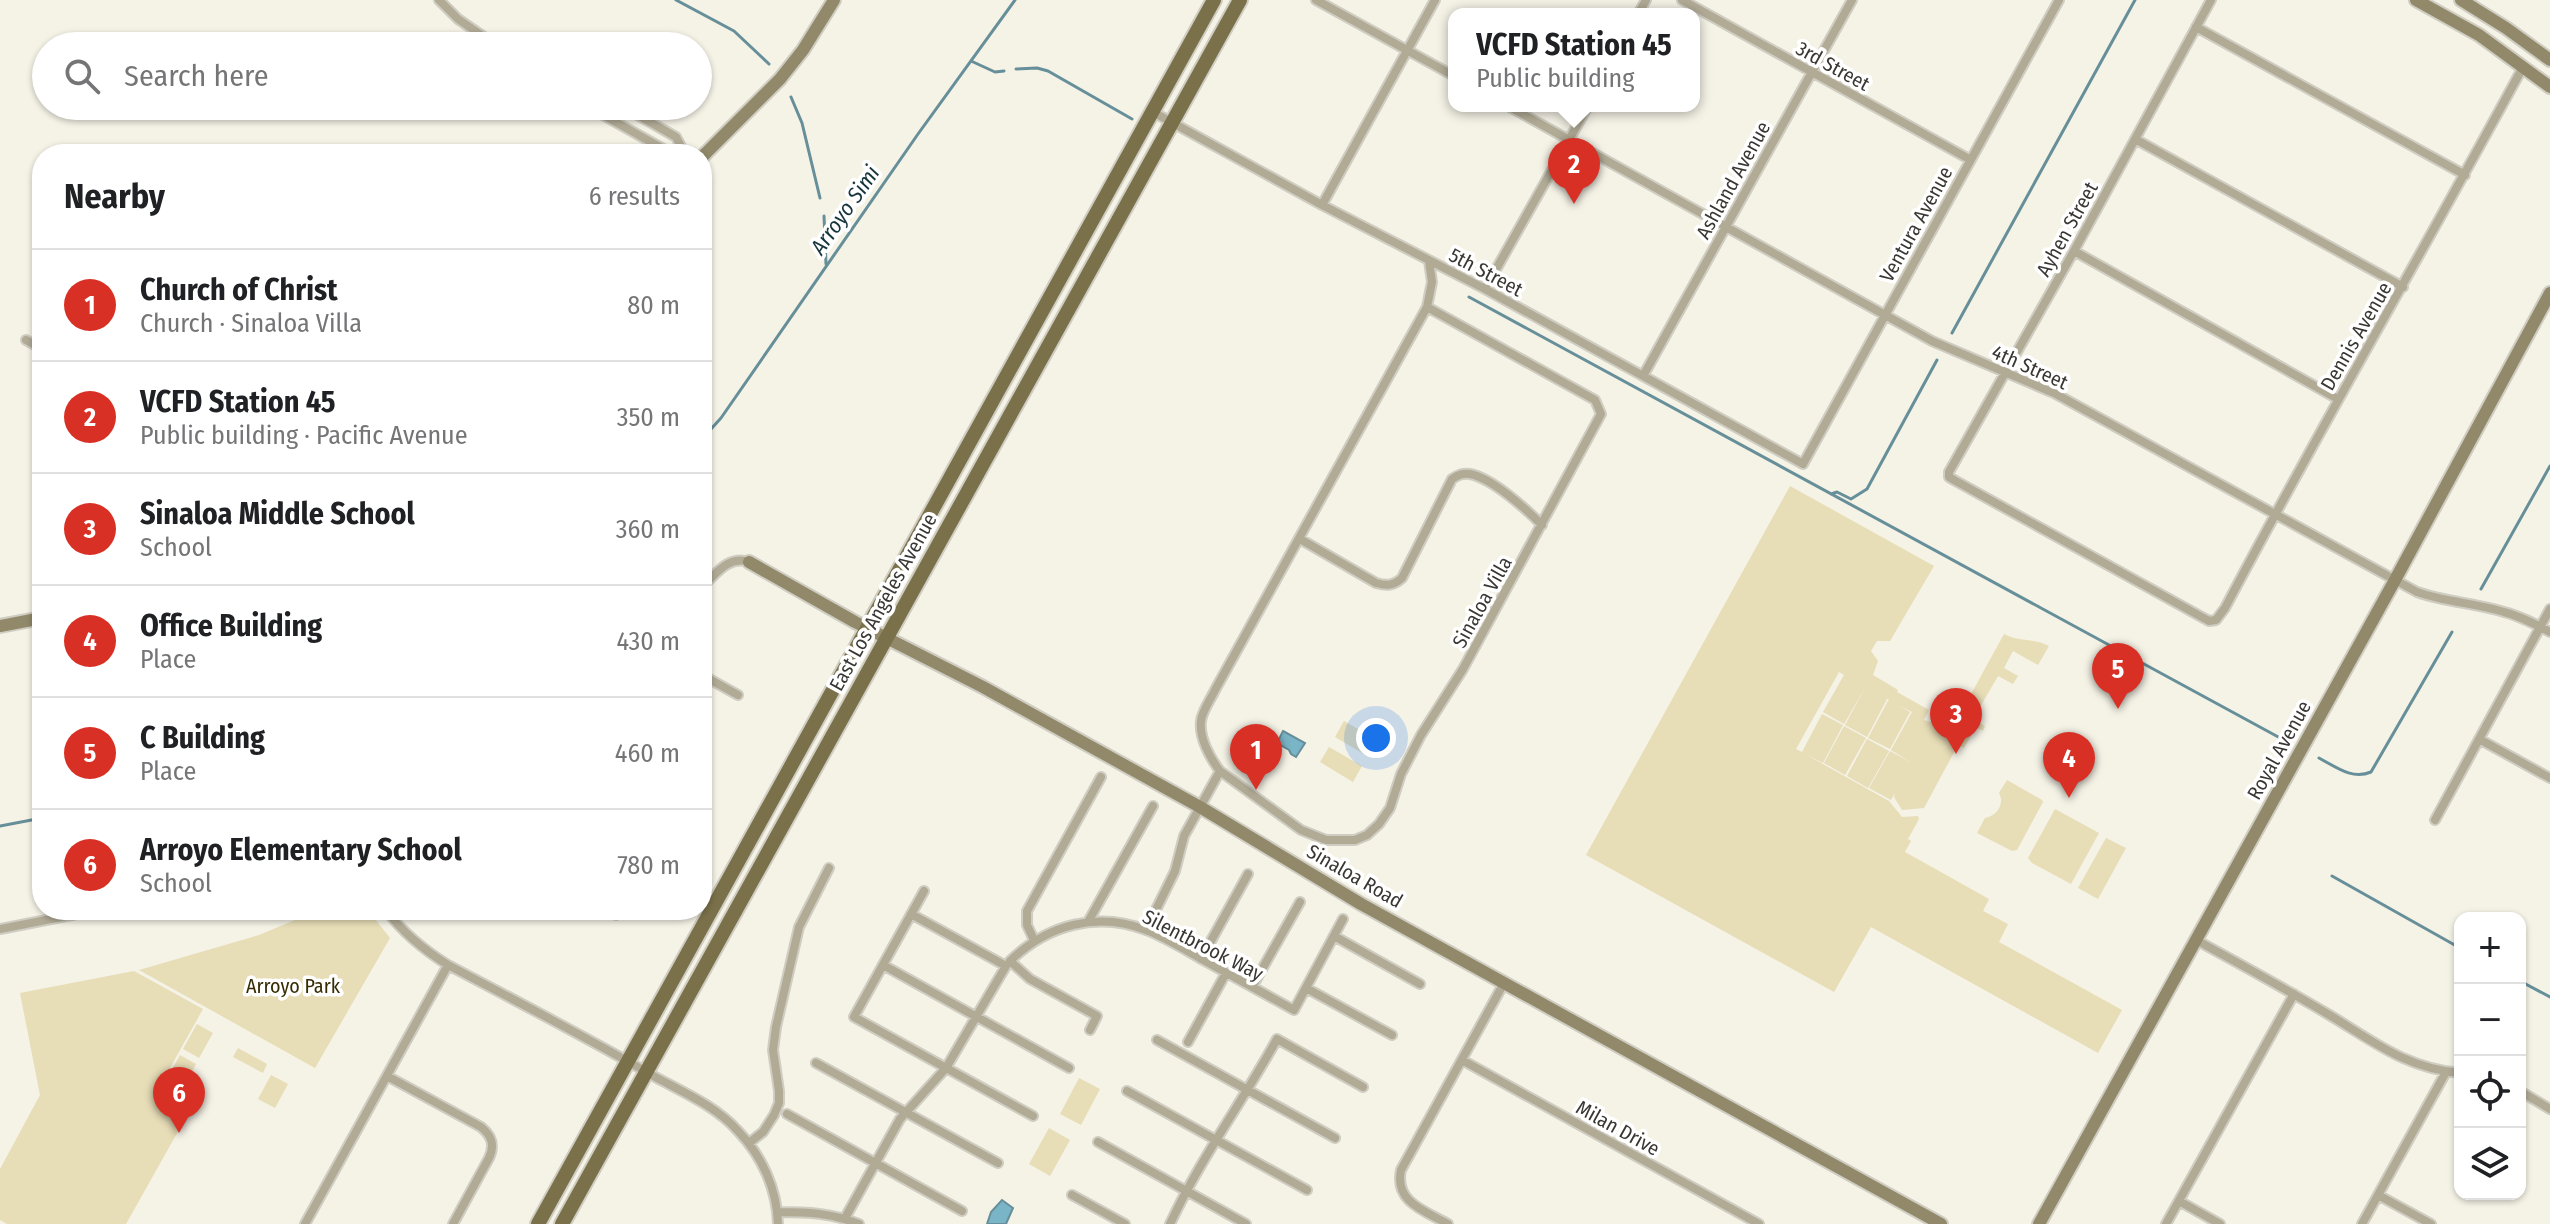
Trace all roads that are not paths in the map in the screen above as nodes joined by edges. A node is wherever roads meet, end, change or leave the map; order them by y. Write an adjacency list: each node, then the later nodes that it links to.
1 (439, 0): 16 (street)
2 (834, 0): 33 (street)
3 (1214, 0): 23 (main road, East Los Angeles Avenue)
4 (1240, 0): 28 (main road, East Los Angeles Avenue)
5 (1316, 0): 17 (street)
6 (1435, 0): 17 (street)
7 (1852, 0): 20 (street, Ashland Avenue)
8 (2045, 0): 12 (street)
9 (2211, 0): 15 (street, Ayhen Street)
10 (2416, 0): 14 (street)
11 (2467, 2): 14 (street); 18 (street)
12 (2057, 3): 34 (street, Ventura Avenue)
13 (1700, 10): 20 (street, 3rd Street)
14 (2459, 23): 19 (street)
15 (2196, 27): 29 (street, Ayhen Street); 35 (street)
16 (477, 32)
17 (1407, 50): 21 (street); 36 (street)
18 (2550, 60)
19 (2523, 67): 22 (street); 35 (street, Dennis Avenue)
20 (1811, 72): 34 (street, 3rd Street); 37 (street, Ashland Avenue)
21 (1448, 73)
22 (2550, 87)
23 (1153, 112): 28 (street, 5th Street); 62 (main road, East Los Angeles Avenue)
24 (1518, 112): 30 (street, 4th Street)
25 (1585, 112): 30 (street)
26 (612, 120): 31 (street)
27 (646, 120): 32 (street)
28 (1172, 123): 36 (street, 5th Street); 64 (main road, East Los Angeles Avenue)
29 (2135, 139): 38 (street, Ayhen Street); 40 (street)
30 (1569, 141): 37 (street, 4th Street); 41 (street)
31 (655, 144)
32 (680, 144)
33 (712, 147)
34 (1969, 159): 44 (street, Ventura Avenue)
35 (2465, 175): 40 (street, Dennis Avenue)
36 (1322, 205): 39 (street, 5th Street)
37 (1725, 226): 44 (street, 4th Street); 48 (street, Ashland Avenue)
38 (2074, 251): 47 (street, Ayhen Street); 49 (street)
39 (1429, 261): 41 (street, 5th Street); 43 (street, Sinaloa Villa)
40 (2403, 287): 49 (street, Dennis Avenue)
41 (1485, 289): 48 (street, 5th Street)
42 (2550, 293): 56 (street, Royal Avenue)
43 (1427, 307): 52 (street, Sinaloa Villa); 53 (street, Sinaloa Villa)
44 (1884, 315): 47 (street, 4th Street); 50 (street, Ventura Avenue)
45 (26, 340): 46 (street)
46 (32, 343)
47 (2004, 373): 51 (street, 4th Street); 59 (street, Ayhen Street)
48 (1643, 376): 50 (street, 5th Street)
49 (2338, 399): 51 (street, Dennis Avenue)
50 (1803, 464)
51 (2275, 513): 56 (street, 4th Street); 59 (street, Dennis Avenue)
52 (1542, 525): 53 (street); 68 (street, Sinaloa Villa)
53 (1300, 539): 68 (street, Sinaloa Villa)
54 (749, 562): 55 (street); 62 (street, Sinaloa Road)
55 (712, 577)
56 (2395, 580): 61 (street, 4th Street); 89 (street, Royal Avenue)
57 (2550, 609): 61 (street)
58 (32, 620): 60 (street)
59 (2216, 620)
60 (0, 626)
61 (2540, 626): 63 (street, 4th Street); 67 (street)
62 (867, 627): 64 (street, Sinaloa Road); 78 (main road, East Los Angeles Avenue)
63 (2550, 632)
64 (886, 637): 71 (street, Sinaloa Road); 110 (main road, East Los Angeles Avenue)
65 (712, 681): 66 (street)
66 (738, 695)
67 (2479, 739): 70 (street); 73 (street)
68 (1220, 771): 71 (street)
69 (1101, 777): 88 (street)
70 (2550, 778)
71 (1201, 804): 86 (street); 95 (street, Sinaloa Road)
72 (1153, 806): 84 (street)
73 (2435, 820)
74 (829, 868): 125 (street)
75 (1248, 874): 90 (street)
76 (924, 891): 79 (street)
77 (1300, 902): 97 (street)
78 (712, 908)
79 (911, 914): 91 (street); 93 (street)
80 (1343, 919): 87 (street)
81 (46, 920): 85 (street)
82 (394, 920): 92 (street)
83 (706, 920): 106 (main road, East Los Angeles Avenue)
84 (1088, 922): 86 (street, Silentbrook Way); 88 (street, Silentbrook Way)
85 (0, 929)
86 (1146, 930): 90 (street, Silentbrook Way)
87 (1334, 936): 96 (street); 98 (street)
88 (1034, 940): 91 (street, Silentbrook Way)
89 (2196, 940): 99 (street); 148 (street, Royal Avenue)
90 (1201, 959): 94 (street, Silentbrook Way)
91 (1008, 964): 100 (street, Silentbrook Way); 101 (street)
92 (448, 965): 106 (street); 113 (street)
93 (883, 965): 100 (street); 108 (street)
94 (1226, 973): 97 (street, Silentbrook Way); 104 (street)
95 (1504, 983): 105 (street); 147 (street, Sinaloa Road)
96 (1420, 984)
97 (1252, 987): 98 (street, Silentbrook Way)
98 (1306, 988): 102 (street)
99 (2294, 994): 111 (street); 132 (street)
100 (975, 1016): 108 (street, Silentbrook Way); 109 (street)
101 (1090, 1030)
102 (1392, 1035)
103 (1157, 1040): 115 (street)
104 (1188, 1042)
105 (1462, 1060): 145 (street); 146 (street, Milan Drive)
106 (628, 1061): 110 (street); 138 (main road, East Los Angeles Avenue)
107 (816, 1063): 119 (street)
108 (946, 1068): 119 (street, Silentbrook Way); 121 (street)
109 (1069, 1068)
110 (647, 1072): 125 (street); 139 (main road, East Los Angeles Avenue)
111 (2446, 1072): 112 (street); 131 (street)
112 (2454, 1073)
113 (387, 1076): 136 (street); 137 (street)
114 (1363, 1087): 115 (street)
115 (1247, 1090): 122 (street); 123 (street)
116 (1127, 1091): 123 (street)
117 (2526, 1095): 118 (street)
118 (2550, 1109)
119 (905, 1112): 126 (street, Silentbrook Way); 127 (street)
120 (787, 1114): 126 (street)
121 (1033, 1116)
122 (1335, 1138)
123 (1215, 1139): 128 (street); 129 (street)
124 (1098, 1142): 128 (street)
125 (749, 1143): 134 (street)
126 (875, 1163): 133 (street); 135 (street, Silentbrook Way)
127 (998, 1163)
128 (1186, 1190): 143 (street); 144 (street)
129 (1307, 1190)
130 (1072, 1195): 142 (street)
131 (2378, 1195): 151 (street); 152 (street)
132 (2179, 1201): 149 (street); 150 (street)
133 (962, 1211)
134 (778, 1212): 135 (street); 140 (street)
135 (845, 1218): 141 (street)
136 (305, 1224)
137 (453, 1224)
138 (538, 1224)
139 (562, 1224)
140 (778, 1224)
141 (859, 1224)
142 (1125, 1224)
143 (1170, 1224)
144 (1246, 1224)
145 (1448, 1224)
146 (1759, 1224)
147 (1941, 1224)
148 (2039, 1224)
149 (2166, 1224)
150 (2220, 1224)
151 (2362, 1224)
152 (2431, 1224)

